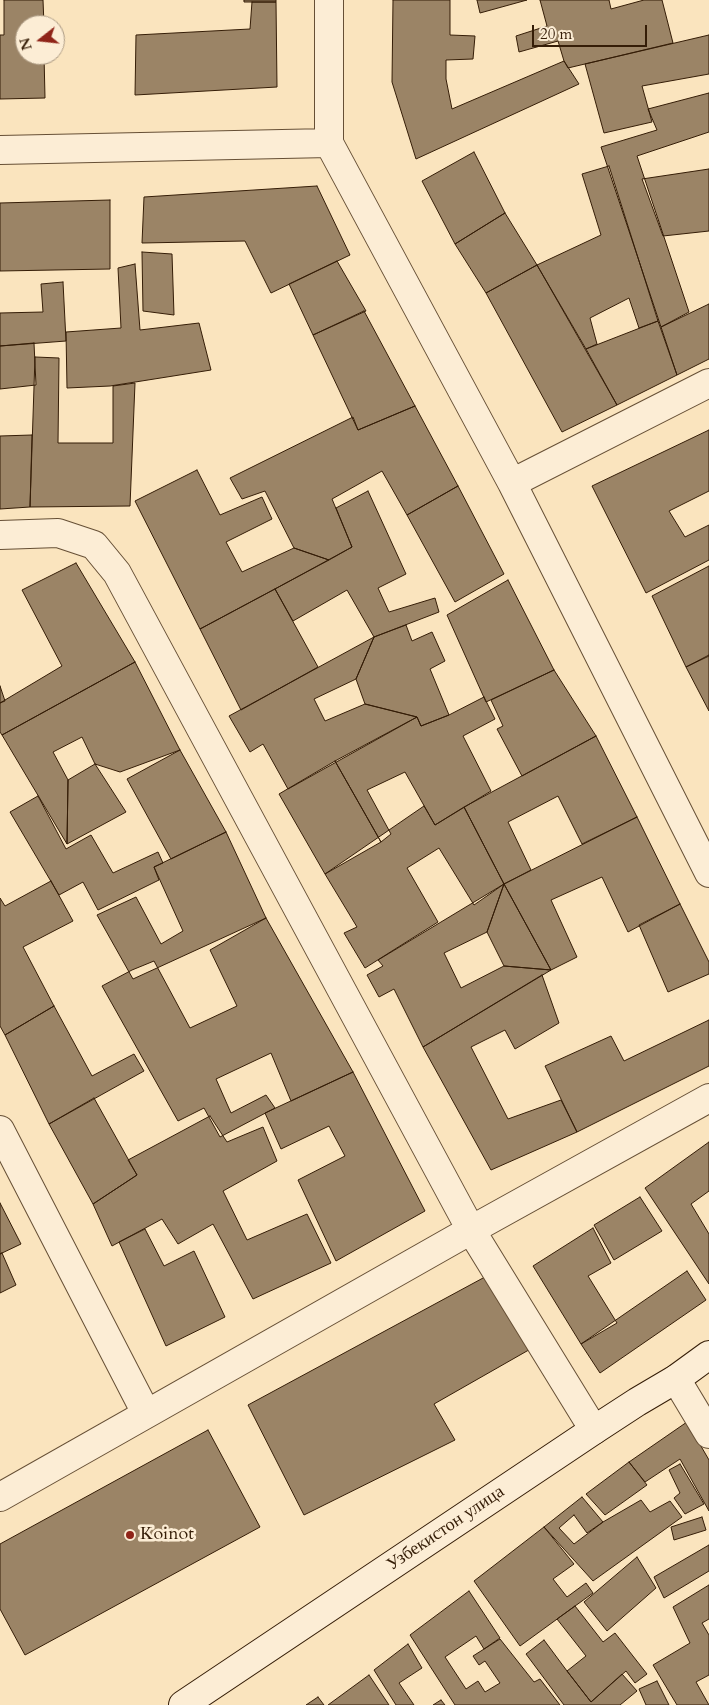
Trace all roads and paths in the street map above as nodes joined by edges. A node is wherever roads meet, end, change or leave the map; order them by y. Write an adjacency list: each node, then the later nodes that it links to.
1 (329, 0): 2 (street)
2 (329, 143): 3 (street); 5 (street)
3 (0, 150)
4 (709, 382): 5 (street)
5 (512, 483): 7 (street)
6 (0, 534): 10 (street)
7 (709, 873)
8 (709, 1098): 10 (street)
9 (0, 1130): 13 (street)
10 (471, 1230): 13 (street); 14 (street)
11 (709, 1355): 12 (street, Узбекистон улица)
12 (676, 1379): 14 (street, Узбекистон улица); 15 (street)
13 (146, 1413): 16 (street)
14 (594, 1430): 17 (street, Узбекистон улица)
15 (709, 1434)
16 (0, 1497)
17 (183, 1705)

